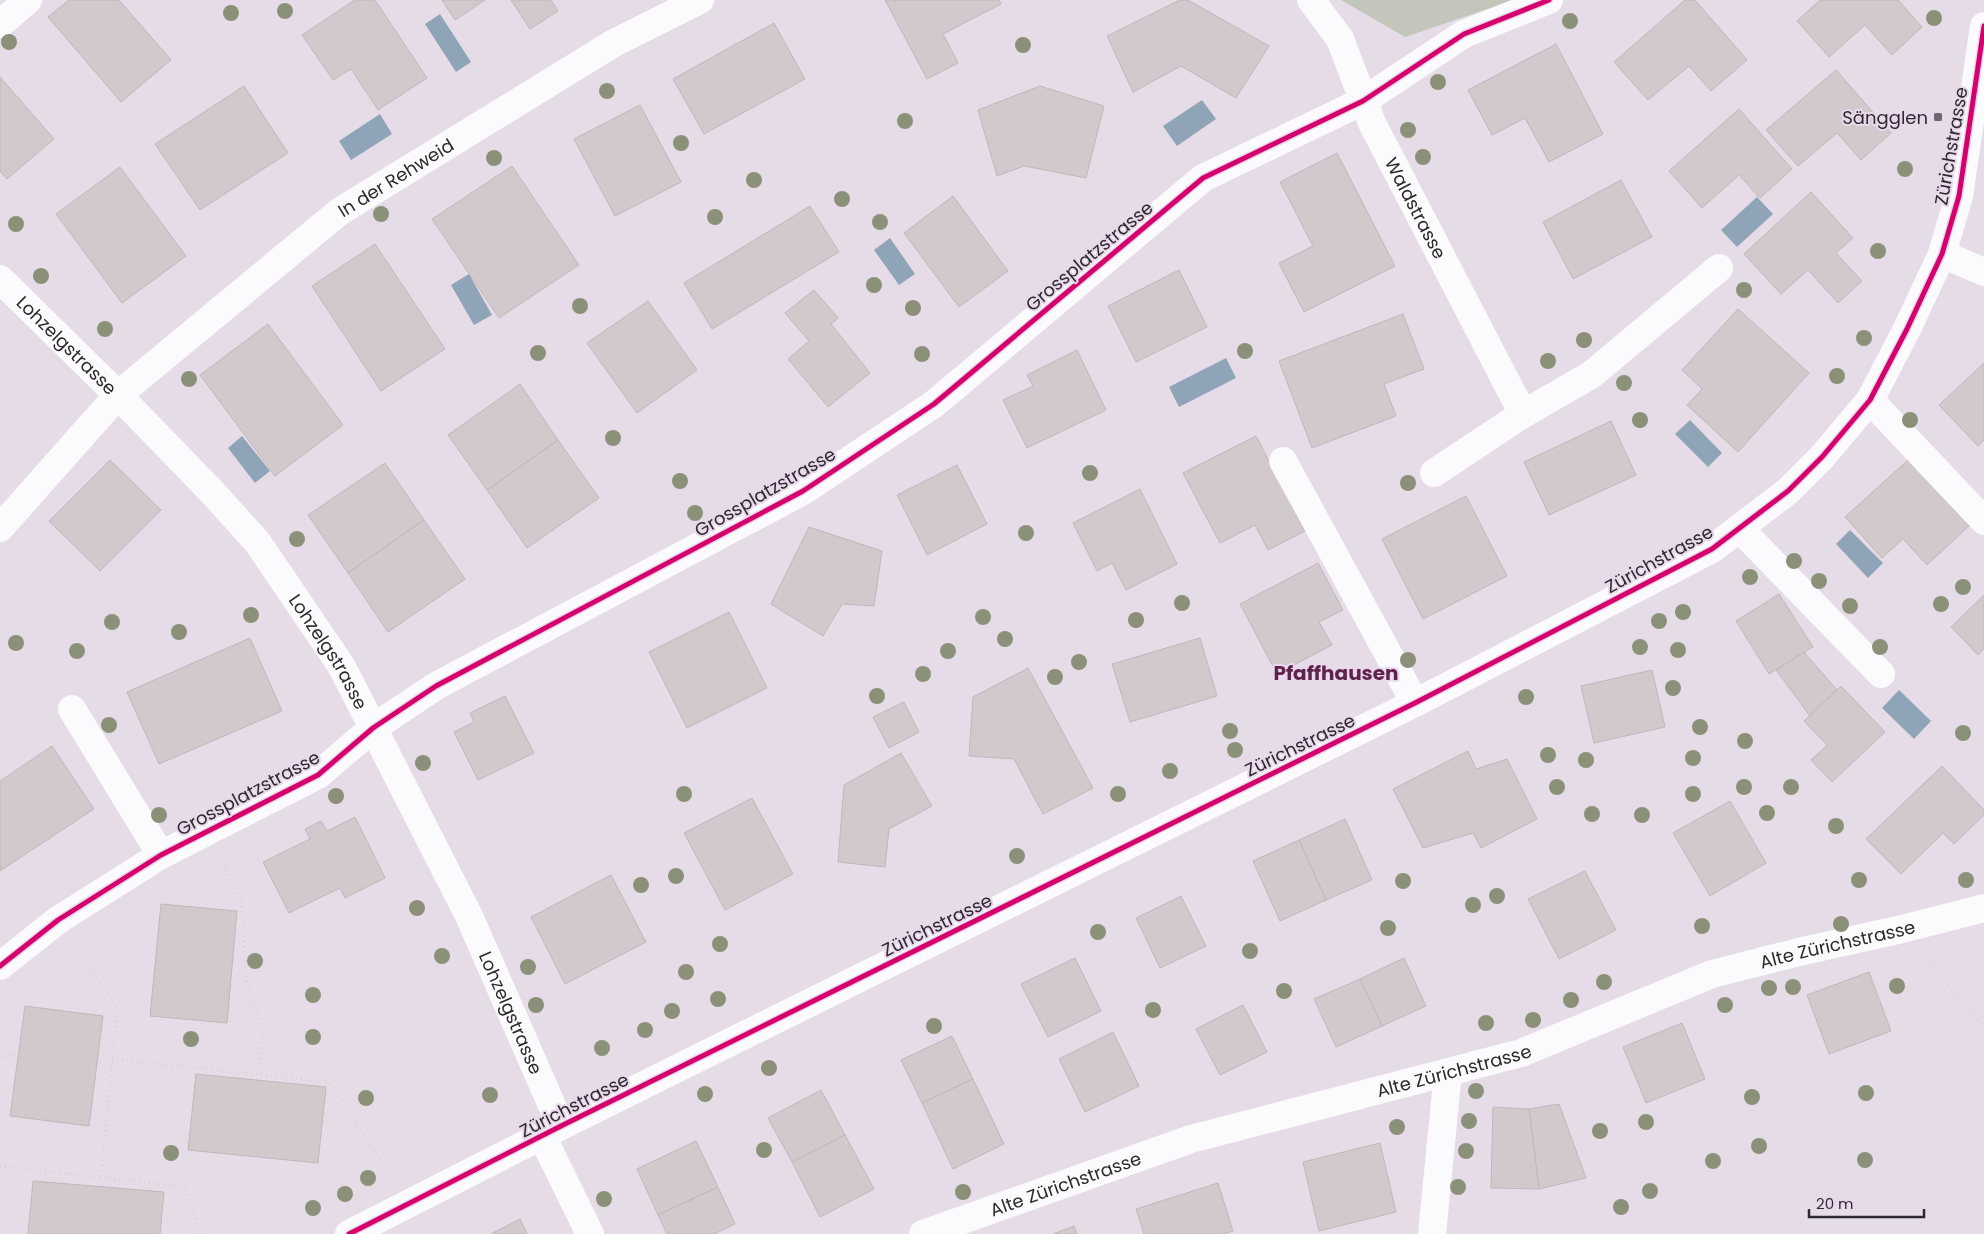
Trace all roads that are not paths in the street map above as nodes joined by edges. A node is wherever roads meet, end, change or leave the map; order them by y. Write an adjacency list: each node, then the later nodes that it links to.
1 (28, 0): 5 (street)
2 (700, 0): 12 (street, In der Rehweid)
3 (1311, 0): 7 (street, Waldstrasse)
4 (1549, 0): 7 (street, Grossplatzstrasse)
5 (0, 24)
6 (1984, 26): 8 (street, Zürichstrasse)
7 (1363, 101): 14 (street, Waldstrasse); 23 (street, Grossplatzstrasse)
8 (1942, 254): 10 (street); 13 (street, Zürichstrasse)
9 (1718, 268): 14 (street)
10 (1984, 272)
11 (0, 279): 12 (street, Lohzelgstrasse)
12 (118, 395): 18 (street, In der Rehweid); 23 (street, Lohzelgstrasse)
13 (1870, 400): 17 (street); 19 (street, Zürichstrasse)
14 (1523, 414): 16 (street)
15 (1283, 461): 21 (street)
16 (1434, 473)
17 (1984, 521)
18 (0, 528)
19 (1738, 528): 20 (street); 21 (street, Zürichstrasse)
20 (1881, 674)
21 (1415, 703): 28 (street, Zürichstrasse)
22 (72, 709): 24 (street)
23 (373, 728): 24 (street, Grossplatzstrasse); 28 (street, Lohzelgstrasse)
24 (161, 855): 26 (street, Grossplatzstrasse)
25 (1984, 908): 27 (street, Alte Zürichstrasse)
26 (0, 966)
27 (1448, 1072): 31 (street, Alte Zürichstrasse); 32 (street)
28 (552, 1131): 29 (street, Zürichstrasse); 30 (street)
29 (349, 1234)
30 (590, 1234)
31 (923, 1234)
32 (1432, 1234)

